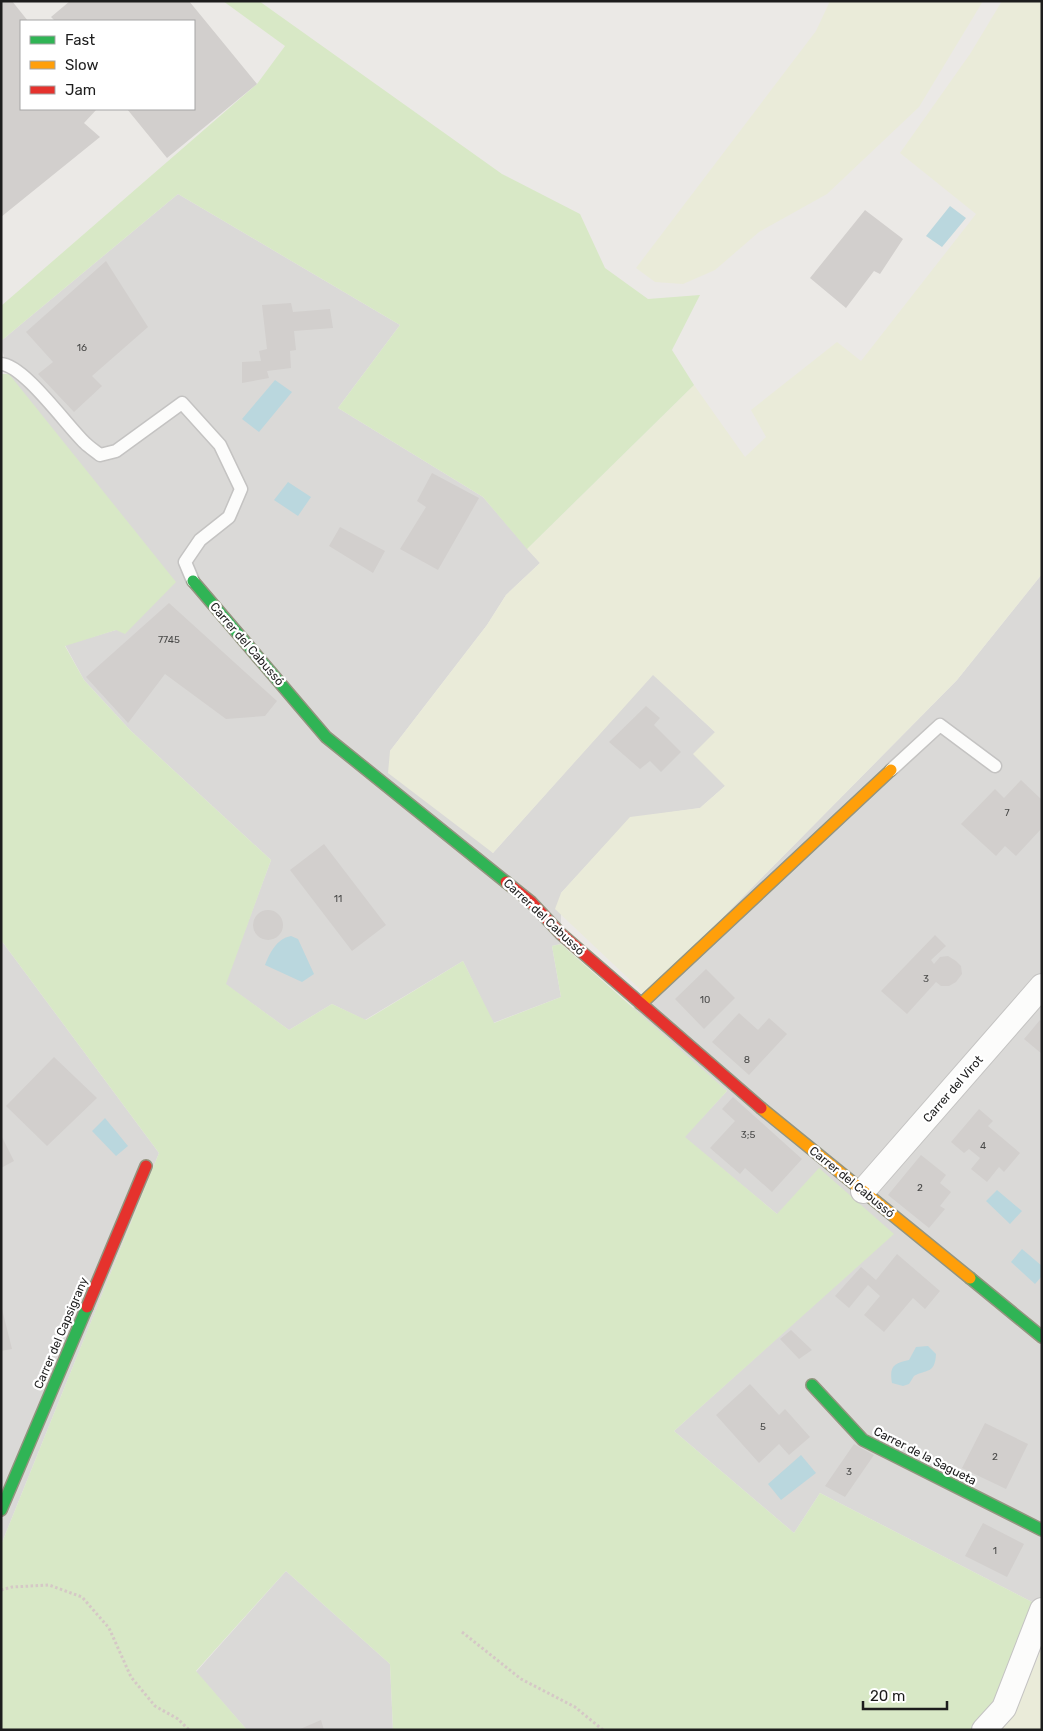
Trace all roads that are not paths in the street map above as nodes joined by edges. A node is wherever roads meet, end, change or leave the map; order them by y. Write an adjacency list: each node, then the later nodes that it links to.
1 (1, 364): 2 (lane, Carrer del Cabussó)
2 (193, 581): 6 (street, Carrer del Cabussó)
3 (995, 766): 4 (lane)
4 (891, 770): 6 (street)
5 (1042, 986): 8 (street, Carrer del Virot)
6 (642, 1004): 8 (street, Carrer del Cabussó)
7 (146, 1166): 11 (street, Carrer del Capsigrany)
8 (864, 1191): 9 (street, Carrer del Cabussó)
9 (1042, 1337)
10 (812, 1385): 12 (street, Carrer de la Sagueta)
11 (1, 1510)
12 (1042, 1530)
13 (1042, 1610): 14 (street)
14 (984, 1730)

